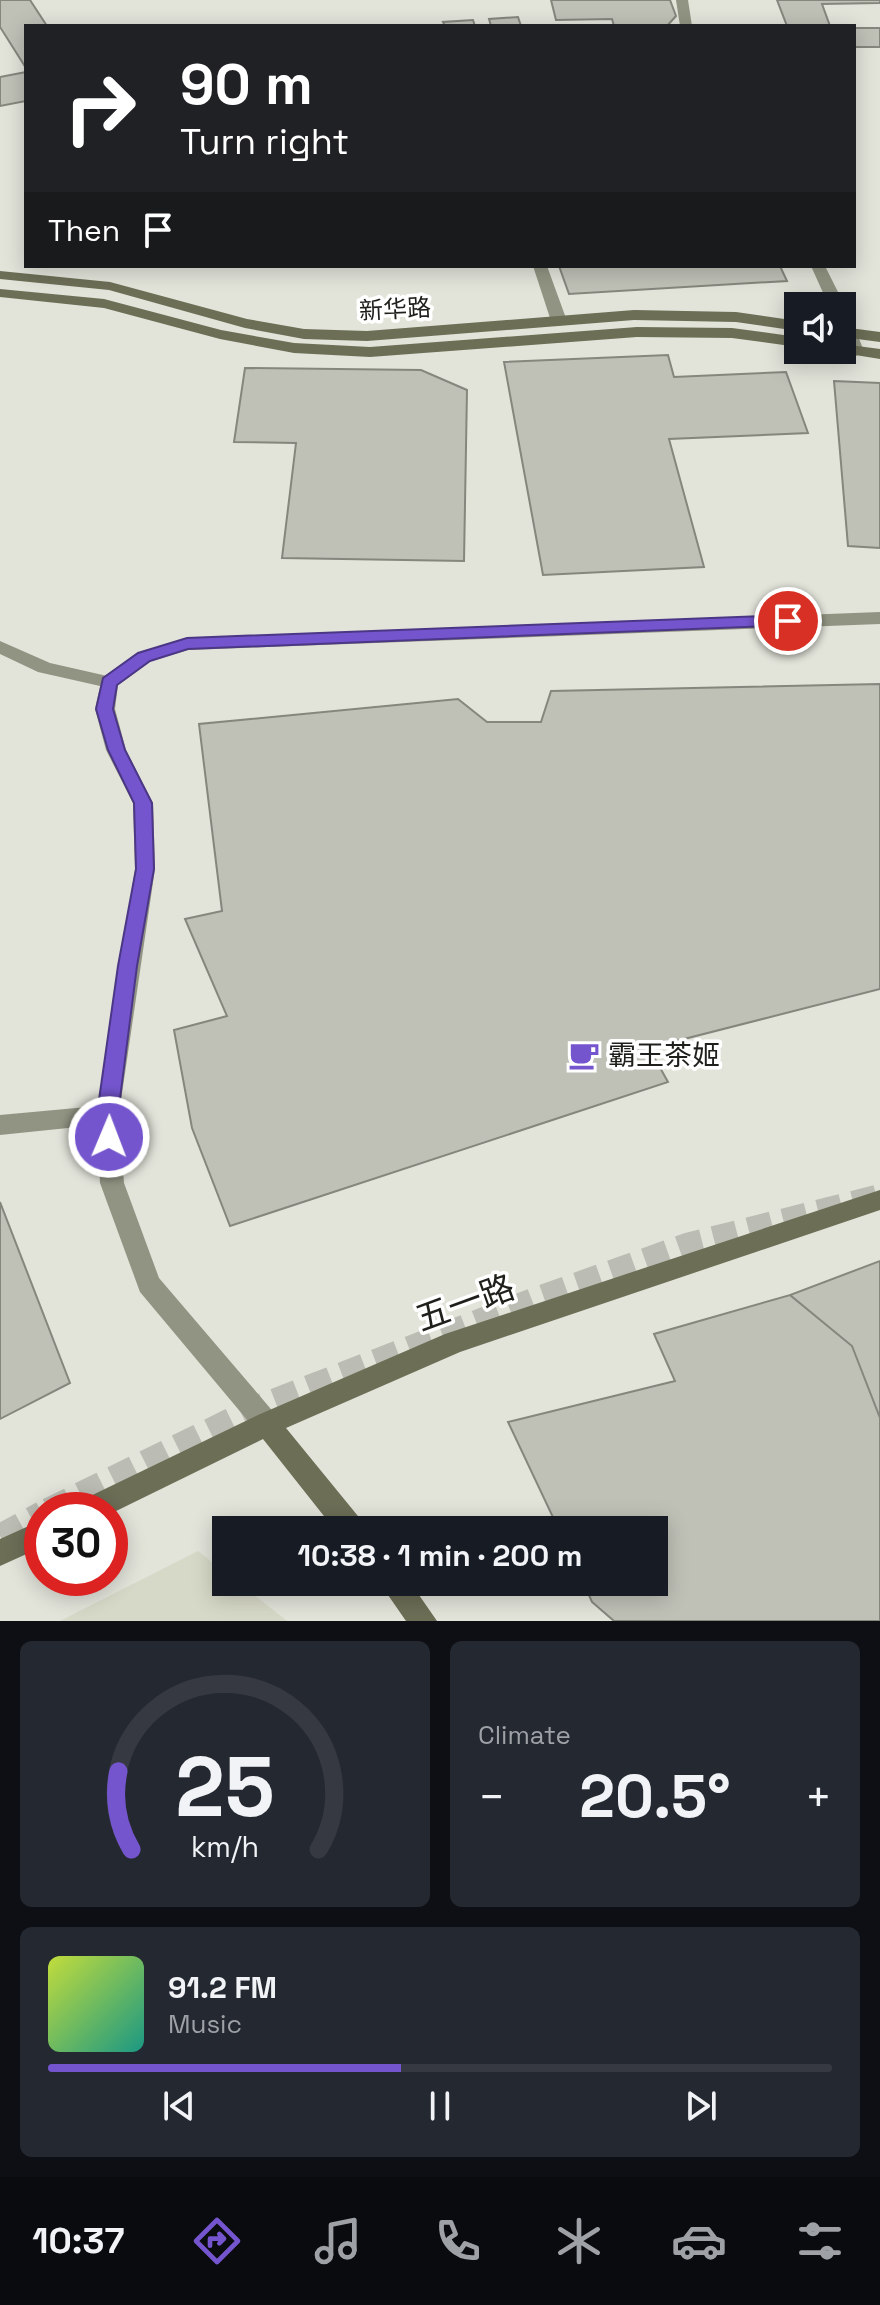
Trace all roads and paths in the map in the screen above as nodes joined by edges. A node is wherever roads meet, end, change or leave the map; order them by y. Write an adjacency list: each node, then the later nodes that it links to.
1 (682, 0): 2 (street)
2 (686, 24)
3 (541, 268): 8 (street)
4 (819, 268): 6 (street)
5 (0, 275): 8 (main road, 新华路)
6 (830, 292)
7 (0, 293): 12 (main road, 新华路)
8 (559, 321): 9 (main road, 新华路)
9 (784, 324)
10 (856, 334): 11 (main road)
11 (880, 337)
12 (784, 340)
13 (856, 351): 14 (main road)
14 (880, 354)
15 (880, 618): 17 (street)
16 (0, 647): 17 (street)
17 (109, 682): 18 (street)
18 (108, 1114): 19 (street); 21 (street)
19 (0, 1125)
20 (880, 1200): 21 (main road, 五一路)
21 (267, 1424): 22 (main road, 五一路); 23 (main road)
22 (126, 1492)
23 (341, 1516)
24 (24, 1542): 25 (main road)
25 (0, 1553)
26 (404, 1596): 27 (main road)
27 (423, 1621)

